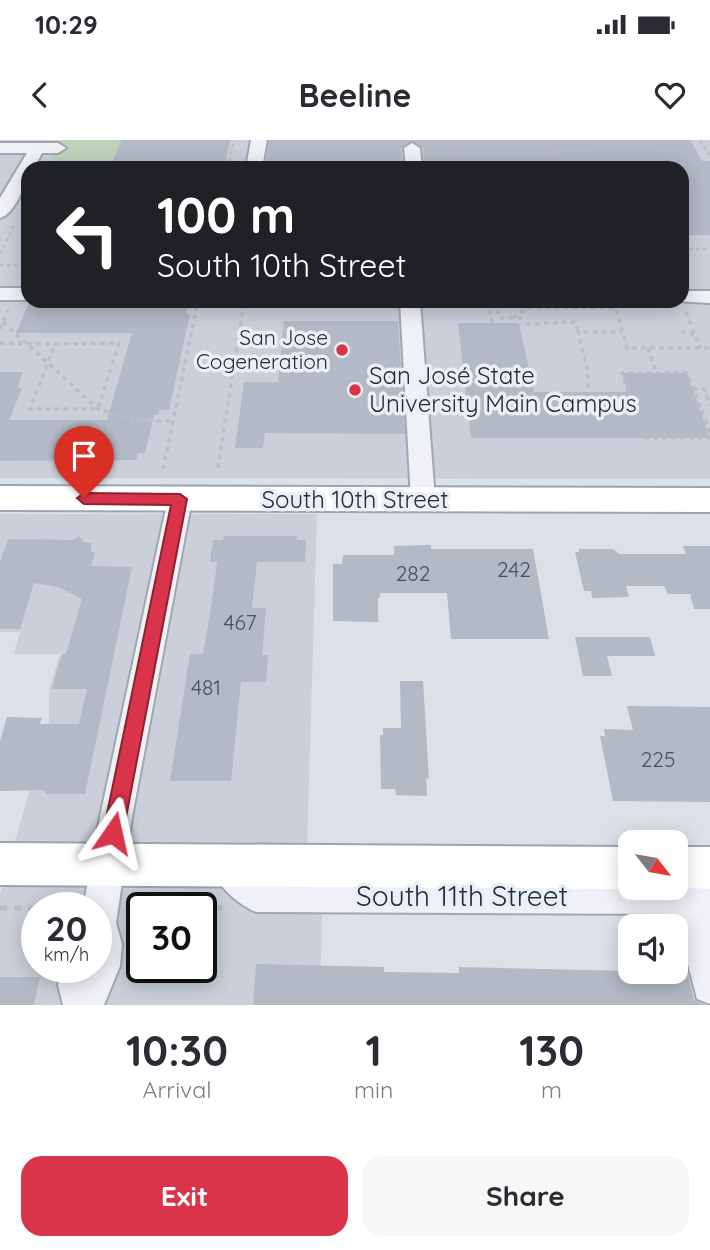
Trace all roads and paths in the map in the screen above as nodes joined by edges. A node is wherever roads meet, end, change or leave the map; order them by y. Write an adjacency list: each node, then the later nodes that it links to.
1 (234, 140): 16 (path)
2 (259, 140): 17 (street)
3 (554, 140): 9 (path)
4 (584, 140): 10 (path)
5 (701, 140): 14 (path)
6 (463, 145): 12 (path)
7 (0, 148): 8 (street)
8 (50, 149)
9 (557, 149): 10 (path); 13 (path)
10 (581, 149): 11 (path)
11 (592, 149)
12 (465, 154): 13 (path); 15 (path)
13 (558, 154): 18 (path)
14 (710, 156)
15 (413, 157)
16 (230, 161)
17 (255, 161)
18 (560, 161)
19 (21, 186): 21 (street)
20 (20, 212): 24 (path)
21 (0, 213)
22 (689, 249): 23 (path)
23 (710, 249)
24 (0, 254)
25 (0, 265): 26 (path)
26 (21, 265)
27 (21, 294): 28 (street)
28 (0, 295)
29 (710, 297): 30 (street)
30 (689, 298)
31 (197, 308): 63 (path)
32 (243, 308): 66 (path)
33 (410, 308): 70 (street)
34 (489, 308): 42 (path)
35 (497, 308): 40 (path)
36 (527, 308): 40 (path)
37 (616, 308): 47 (path)
38 (685, 308): 48 (path)
39 (6, 314): 44 (path)
40 (513, 318): 41 (path)
41 (522, 318)
42 (492, 323)
43 (526, 324): 46 (path)
44 (1, 326): 50 (path)
45 (681, 331): 48 (path)
46 (578, 332): 47 (path); 57 (path)
47 (622, 332): 52 (path)
48 (694, 335): 53 (path)
49 (0, 343): 50 (path)
50 (27, 344): 51 (path); 55 (path)
51 (55, 344): 55 (path); 60 (path)
52 (648, 348): 53 (path); 56 (path)
53 (700, 348): 54 (path)
54 (710, 348)
55 (48, 363): 60 (path); 60 (path)
56 (656, 373): 58 (path); 65 (path)
57 (588, 388)
58 (693, 389): 59 (path); 61 (path)
59 (710, 405)
60 (98, 409): 63 (path)
61 (704, 417): 62 (path); 64 (path)
62 (710, 417)
63 (174, 421): 67 (path)
64 (710, 432)
65 (710, 438)
66 (218, 468)
67 (163, 469)
68 (0, 498): 69 (main road, South 10th Street)
69 (180, 499): 70 (main road, South 10th Street); 73 (street)
70 (424, 500): 71 (main road, South 10th Street)
71 (710, 500)
72 (0, 864): 73 (main road, South 11th Street)
73 (108, 865): 74 (main road, South 11th Street); 77 (street)
74 (226, 867): 75 (main road, South 11th Street); 76 (street, South 11th Street)
75 (618, 867)
76 (696, 883): 82 (street)
77 (103, 892)
78 (0, 908): 79 (path)
79 (21, 908)
80 (76, 983): 83 (street)
81 (99, 983): 83 (street)
82 (710, 986)
83 (83, 1005)

